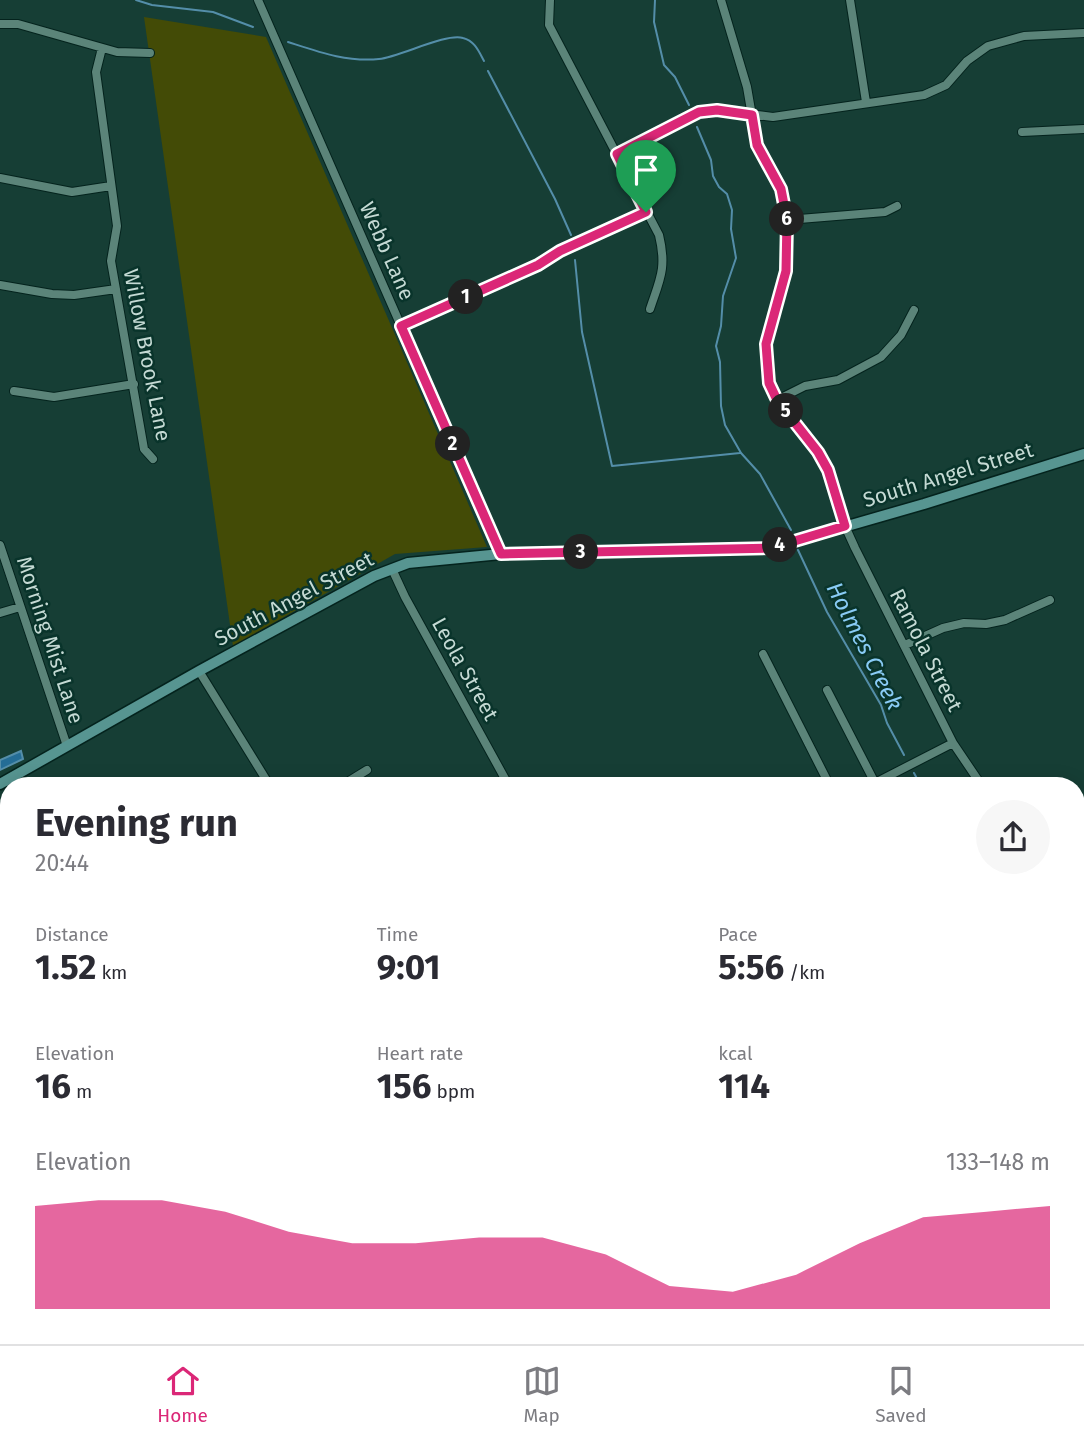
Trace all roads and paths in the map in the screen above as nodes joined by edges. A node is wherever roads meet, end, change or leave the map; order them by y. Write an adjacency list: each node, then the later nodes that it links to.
1 (258, 0): 23 (street, Webb Lane)
2 (550, 0): 13 (street)
3 (721, 0): 10 (street)
4 (850, 0): 9 (street)
5 (0, 24): 7 (street)
6 (1084, 33): 9 (street)
7 (102, 48): 8 (street); 15 (street, Willow Brook Lane)
8 (150, 53)
9 (866, 102): 10 (street)
10 (752, 115): 13 (street); 18 (street)
11 (1084, 129): 12 (street)
12 (1022, 132)
13 (617, 154): 17 (street)
14 (0, 178): 15 (street)
15 (111, 187): 20 (street, Willow Brook Lane)
16 (897, 206): 18 (street)
17 (646, 212): 21 (street); 23 (street)
18 (787, 220): 26 (street)
19 (0, 285): 20 (street)
20 (116, 289): 24 (street, Willow Brook Lane)
21 (650, 309)
22 (914, 310): 26 (street)
23 (401, 326): 31 (street, Webb Lane)
24 (134, 384): 25 (street); 28 (street, Willow Brook Lane)
25 (15, 391)
26 (777, 400): 29 (street, Ramola Street)
27 (1084, 454): 29 (street, South Angel Street)
28 (153, 459)
29 (845, 526): 31 (street, South Angel Street); 36 (street, Ramola Street)
30 (0, 545): 34 (street, Morning Mist Lane)
31 (501, 554): 32 (street, South Angel Street)
32 (392, 569): 38 (street, South Angel Street); 46 (street, Leola Street)
33 (1050, 600): 36 (street)
34 (20, 607): 35 (street); 41 (street, Morning Mist Lane)
35 (0, 613)
36 (905, 645): 40 (street, Ramola Street)
37 (762, 654): 47 (street)
38 (199, 671): 41 (street, South Angel Street); 44 (street)
39 (827, 690): 48 (street)
40 (953, 743): 49 (street); 50 (street, Ramola Street)
41 (67, 746): 43 (street, South Angel Street)
42 (367, 770): 45 (street)
43 (12, 777)
44 (264, 777)
45 (356, 777)
46 (504, 777)
47 (825, 777)
48 (869, 777)
49 (888, 777)
50 (976, 777)

